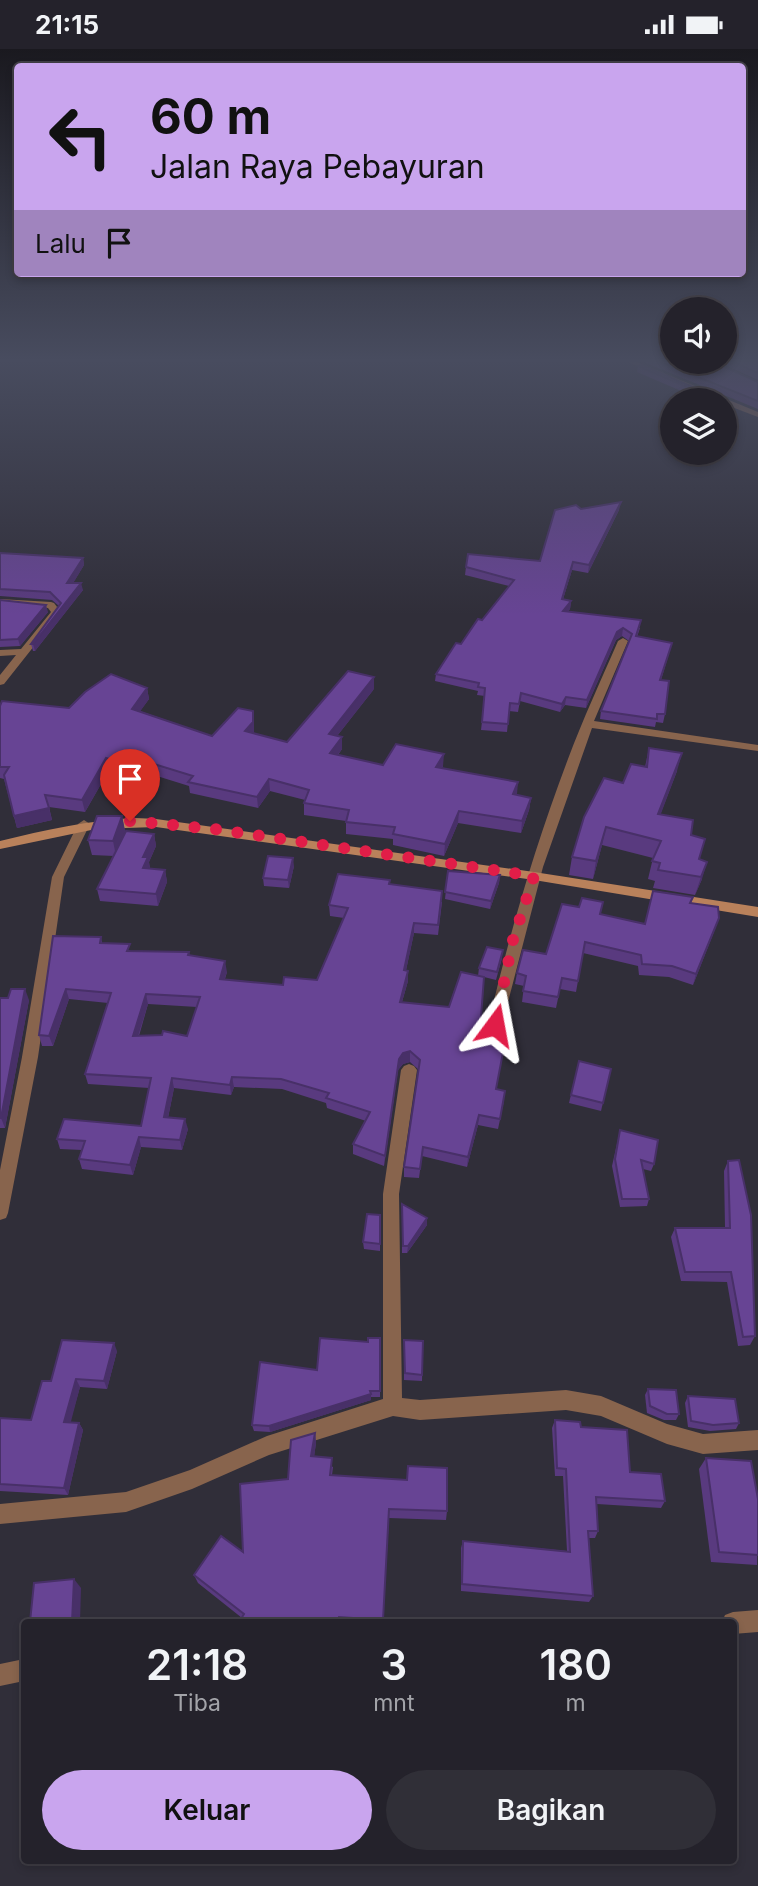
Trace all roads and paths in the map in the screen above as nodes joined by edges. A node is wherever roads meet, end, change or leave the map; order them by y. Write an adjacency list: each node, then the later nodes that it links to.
1 (0, 602): 3 (street)
2 (623, 641): 6 (street)
3 (25, 652): 4 (street); 5 (street)
4 (0, 653)
5 (0, 682)
6 (589, 724): 7 (street); 10 (street)
7 (758, 748)
8 (84, 824): 9 (main road); 10 (main road); 14 (street)
9 (0, 845)
10 (534, 876): 11 (main road); 12 (street)
11 (758, 912)
12 (495, 1025)
13 (409, 1070): 16 (street)
14 (6, 1146): 15 (street)
15 (0, 1213)
16 (393, 1406): 17 (street); 18 (street)
17 (758, 1440)
18 (0, 1514)
19 (758, 1621): 20 (street)
20 (737, 1623)
21 (21, 1671): 22 (street)
22 (0, 1675)

